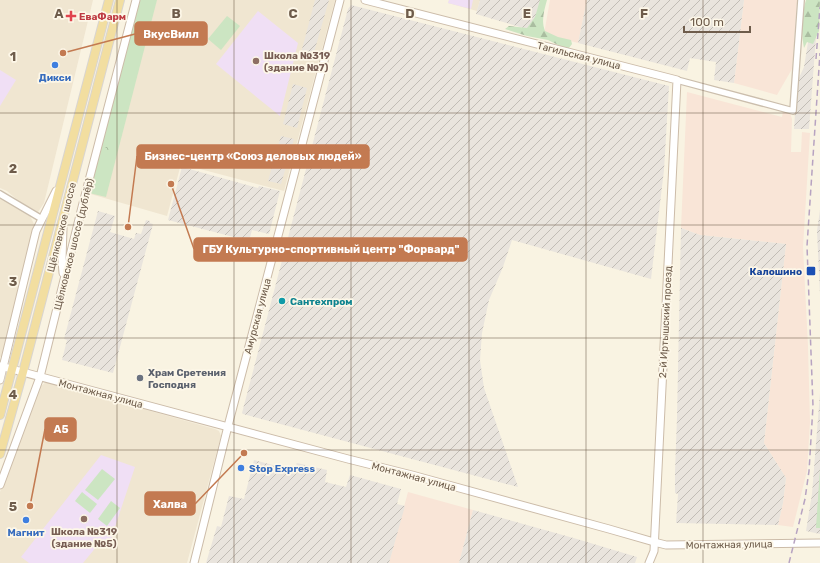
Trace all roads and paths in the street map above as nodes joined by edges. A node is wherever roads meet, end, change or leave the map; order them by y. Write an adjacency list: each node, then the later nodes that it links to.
1 (108, 0): 8 (main road, Щёлковское шоссе)
2 (120, 0): 10 (main road, Щёлковское шоссе)
3 (136, 0): 12 (street, Щёлковское шоссе (дублёр))
4 (340, 0): 19 (street, Амурская улица)
5 (365, 0): 7 (street, Тагильская улица)
6 (801, 0): 7 (street, Тагильская улица)
7 (677, 80): 22 (street, 2-й Иртышский проезд)
8 (63, 173): 11 (street); 14 (main road, Щёлковское шоссе)
9 (0, 194): 11 (street)
10 (64, 217): 12 (street); 15 (main road, Щёлковское шоссе)
11 (42, 219): 13 (street)
12 (64, 277): 16 (street, Щёлковское шоссе (дублёр))
13 (2, 367): 14 (street, Монтажная улица); 17 (street)
14 (12, 369): 15 (street, Монтажная улица); 18 (main road, Щёлковское шоссе)
15 (23, 372): 16 (street, Монтажная улица); 20 (main road, Щёлковское шоссе)
16 (40, 377): 19 (street, Монтажная улица); 21 (street, Щёлковское шоссе (дублёр))
17 (0, 380)
18 (0, 415)
19 (228, 426): 22 (street, Монтажная улица); 24 (street, Амурская улица)
20 (0, 454)
21 (0, 485)
22 (654, 542): 23 (street, Монтажная улица); 25 (street, 2-й Иртышский проезд)
23 (820, 543)
24 (194, 563)
25 (649, 563)

